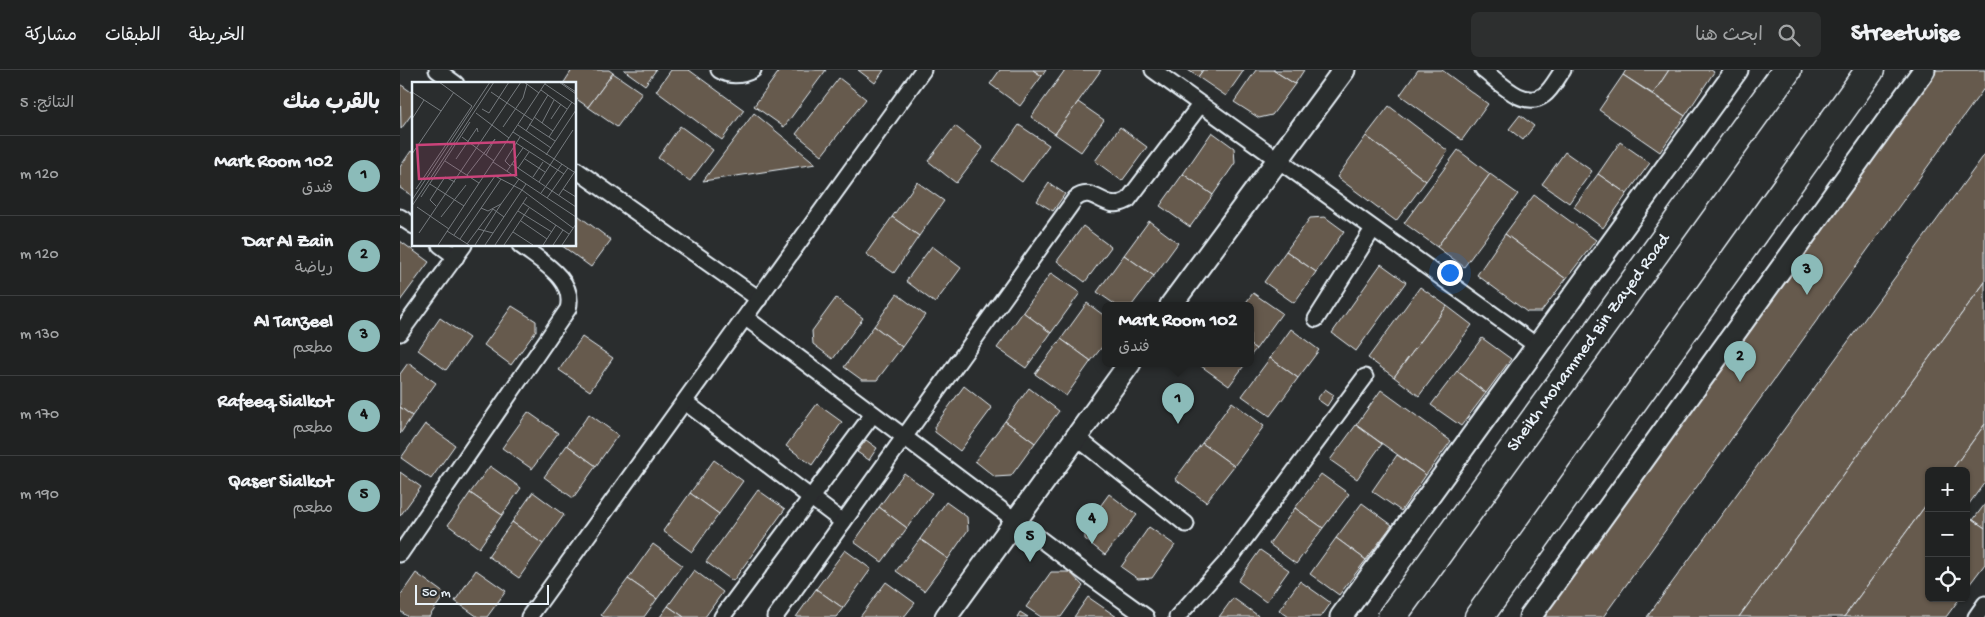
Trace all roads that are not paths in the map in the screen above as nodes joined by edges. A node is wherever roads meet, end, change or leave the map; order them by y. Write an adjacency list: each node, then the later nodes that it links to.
1 (437, 70): 14 (street)
2 (719, 70): 3 (street)
3 (753, 70)
4 (924, 70): 25 (street)
5 (1153, 70): 15 (street)
6 (1344, 70): 17 (main road)
7 (1483, 70): 8 (street)
8 (1563, 70)
9 (1737, 70): 30 (main road)
10 (1787, 70): 43 (highway, Sheikh Mohammed Bin Zayed Road)
11 (1870, 70): 16 (highway)
12 (1889, 70): 16 (highway)
13 (1924, 70): 52 (main road)
14 (453, 82)
15 (1200, 105): 17 (street); 35 (street)
16 (1843, 109): 51 (highway)
17 (1277, 159): 21 (street); 26 (main road)
18 (576, 170): 25 (street)
19 (400, 217): 20 (street)
20 (412, 225)
21 (1373, 229): 28 (street); 30 (street)
22 (443, 246): 24 (street)
23 (521, 246): 41 (street)
24 (460, 251): 29 (street)
25 (759, 299): 27 (street)
26 (1173, 302)
27 (746, 318): 33 (street); 34 (street)
28 (1316, 320)
29 (400, 333)
30 (1537, 346): 50 (main road)
31 (1127, 367): 36 (main road)
32 (1365, 377): 49 (street)
33 (685, 402): 37 (street); 44 (street)
34 (873, 414): 35 (street); 37 (street)
35 (905, 437): 38 (street); 39 (street)
36 (1076, 437): 38 (main road); 40 (street)
37 (811, 497): 39 (street); 45 (street)
38 (1017, 521): 47 (main road); 48 (street)
39 (843, 522): 46 (street)
40 (1186, 524)
41 (400, 554)
42 (1985, 604): 53 (street)
43 (1392, 613)
44 (529, 617)
45 (722, 617)
46 (775, 617)
47 (946, 617)
48 (1146, 617)
49 (1177, 617)
50 (1341, 617)
51 (1479, 617)
52 (1530, 617)
53 (1976, 617)

